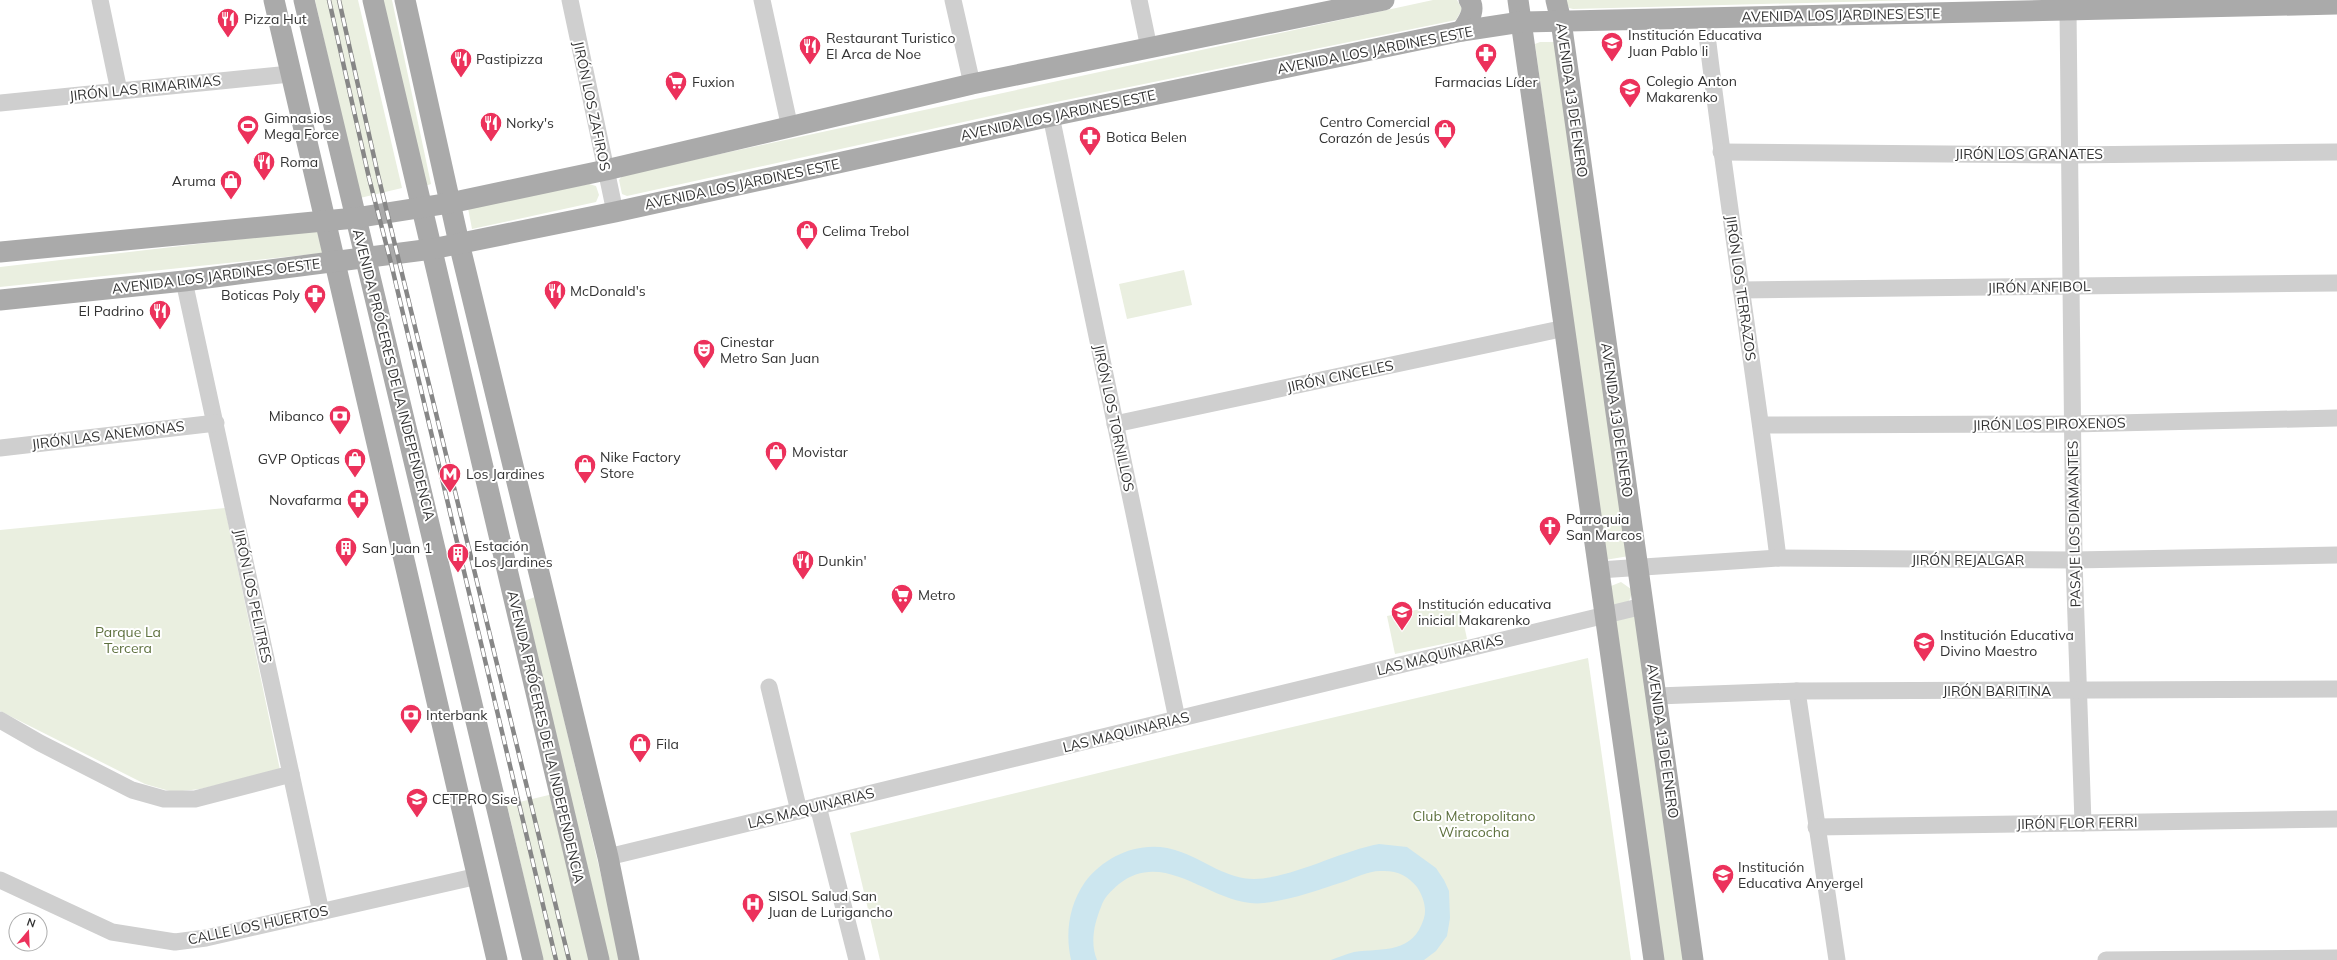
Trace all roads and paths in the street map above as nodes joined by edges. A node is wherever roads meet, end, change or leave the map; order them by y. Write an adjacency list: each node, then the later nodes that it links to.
1 (100, 0): 24 (street)
2 (274, 0): 22 (main road, AVENIDA PRÓCERES DE LA INDEPENDENCIA)
3 (304, 0): 35 (main road, AVENIDA PRÓCERES DE LA INDEPENDENCIA)
4 (373, 0): 33 (main road, AVENIDA PRÓCERES DE LA INDEPENDENCIA)
5 (405, 0): 32 (main road)
6 (570, 0): 31 (street, JIRÓN LOS ZAFIROS)
7 (762, 0): 27 (street)
8 (953, 0): 23 (street)
9 (1139, 0): 21 (street)
10 (1384, 0): 15 (main road)
11 (1469, 0): 20 (main road)
12 (1518, 0): 19 (main road)
13 (1556, 0): 18 (main road, AVENIDA 13 DE ENERO)
14 (2337, 4): 16 (main road, AVENIDA LOS JARDINES ESTE)
15 (1331, 5): 21 (main road)
16 (2068, 10): 17 (main road, AVENIDA LOS JARDINES ESTE); 30 (street, PASAJE LOS DIAMANTES)
17 (1705, 18): 18 (main road, AVENIDA LOS JARDINES ESTE); 28 (street, JIRÓN LOS TERRAZOS)
18 (1561, 21): 19 (main road, AVENIDA LOS JARDINES ESTE); 57 (main road, AVENIDA 13 DE ENERO)
19 (1521, 22): 20 (main road, AVENIDA LOS JARDINES ESTE); 47 (main road)
20 (1462, 31): 26 (main road, AVENIDA LOS JARDINES ESTE)
21 (1149, 48): 23 (main road)
22 (290, 74): 24 (street, JIRÓN LAS RIMARIMAS); 36 (main road, AVENIDA PRÓCERES DE LA INDEPENDENCIA)
23 (972, 84): 27 (main road)
24 (119, 91): 25 (street, JIRÓN LAS RIMARIMAS)
25 (0, 103)
26 (1051, 116): 34 (main road, AVENIDA LOS JARDINES ESTE); 50 (street, JIRÓN LOS TORNILLOS)
27 (790, 128): 31 (main road)
28 (1722, 152): 30 (street, JIRÓN LOS GRANATES); 45 (street, JIRÓN LOS TERRAZOS)
29 (2337, 152): 30 (street, JIRÓN LOS GRANATES)
30 (2069, 155): 44 (street, PASAJE LOS DIAMANTES)
31 (606, 170): 32 (main road); 34 (street, JIRÓN LOS ZAFIROS)
32 (450, 203): 33 (main road); 37 (main road)
33 (422, 208): 35 (main road); 38 (main road, AVENIDA PRÓCERES DE LA INDEPENDENCIA)
34 (615, 212): 37 (main road, AVENIDA LOS JARDINES ESTE)
35 (356, 218): 36 (main road); 40 (main road, AVENIDA PRÓCERES DE LA INDEPENDENCIA)
36 (326, 221): 39 (main road); 41 (main road, AVENIDA PRÓCERES DE LA INDEPENDENCIA)
37 (459, 244): 38 (main road, AVENIDA LOS JARDINES ESTE); 74 (main road)
38 (432, 248): 40 (main road, AVENIDA LOS JARDINES OESTE); 81 (main road, AVENIDA PRÓCERES DE LA INDEPENDENCIA)
39 (0, 252)
40 (365, 259): 41 (main road, AVENIDA LOS JARDINES OESTE); 80 (main road, AVENIDA PRÓCERES DE LA INDEPENDENCIA)
41 (336, 262): 42 (main road, AVENIDA LOS JARDINES OESTE); 75 (main road, AVENIDA PRÓCERES DE LA INDEPENDENCIA)
42 (184, 281): 46 (main road, AVENIDA LOS JARDINES OESTE); 49 (street, JIRÓN LOS PELITRES)
43 (2337, 283): 44 (street, JIRÓN ANFIBOL)
44 (2070, 287): 45 (street, JIRÓN ANFIBOL); 51 (street, PASAJE LOS DIAMANTES)
45 (1741, 290): 52 (street, JIRÓN LOS TERRAZOS)
46 (0, 300)
47 (1565, 328): 50 (street, JIRÓN CINCELES); 58 (main road)
48 (2337, 418): 51 (street, JIRÓN LOS PIROXENOS)
49 (216, 423): 53 (street, JIRÓN LAS ANEMONAS); 68 (street, JIRÓN LOS PELITRES)
50 (1115, 424): 67 (street, JIRÓN LOS TORNILLOS)
51 (2072, 424): 52 (street, JIRÓN LOS PIROXENOS); 56 (street, PASAJE LOS DIAMANTES)
52 (1762, 425): 55 (street, JIRÓN LOS TERRAZOS)
53 (0, 448)
54 (2337, 555): 56 (street, JIRÓN REJALGAR)
55 (1778, 558): 56 (street, JIRÓN REJALGAR); 57 (street, JIRÓN REJALGAR)
56 (2074, 560): 64 (street, PASAJE LOS DIAMANTES)
57 (1638, 567): 58 (street, JIRÓN REJALGAR); 59 (main road, AVENIDA 13 DE ENERO)
58 (1599, 570): 60 (main road)
59 (1643, 606): 60 (street, LAS MAQUINARIAS); 65 (main road, AVENIDA 13 DE ENERO)
60 (1606, 615): 67 (street, LAS MAQUINARIAS); 84 (main road)
61 (769, 687): 70 (street)
62 (2337, 689): 64 (street, JIRÓN BARITINA)
63 (1797, 691): 64 (street, JIRÓN BARITINA); 65 (street, JIRÓN BARITINA); 73 (street)
64 (2078, 691): 72 (street, PASAJE LOS DIAMANTES)
65 (1657, 696): 85 (main road, AVENIDA 13 DE ENERO)
66 (0, 720): 68 (street)
67 (1177, 720): 69 (street, LAS MAQUINARIAS)
68 (291, 774): 77 (street, JIRÓN LOS PELITRES)
69 (818, 806): 70 (street, LAS MAQUINARIAS); 83 (street)
70 (799, 811): 74 (street, LAS MAQUINARIAS)
71 (2337, 819): 72 (street, JIRÓN FLOR FERRI)
72 (2083, 823): 73 (street, JIRÓN FLOR FERRI)
73 (1816, 827): 86 (street)
74 (608, 857): 82 (main road)
75 (478, 876): 77 (street, CALLE LOS HUERTOS); 79 (main road, AVENIDA PRÓCERES DE LA INDEPENDENCIA)
76 (0, 881): 77 (street, CALLE LOS HUERTOS)
77 (321, 912)
78 (2337, 958): 87 (street)
79 (497, 960)
80 (533, 960)
81 (599, 960)
82 (630, 960)
83 (857, 960)
84 (1654, 960)
85 (1693, 960)
86 (1837, 960)
87 (2106, 960)

